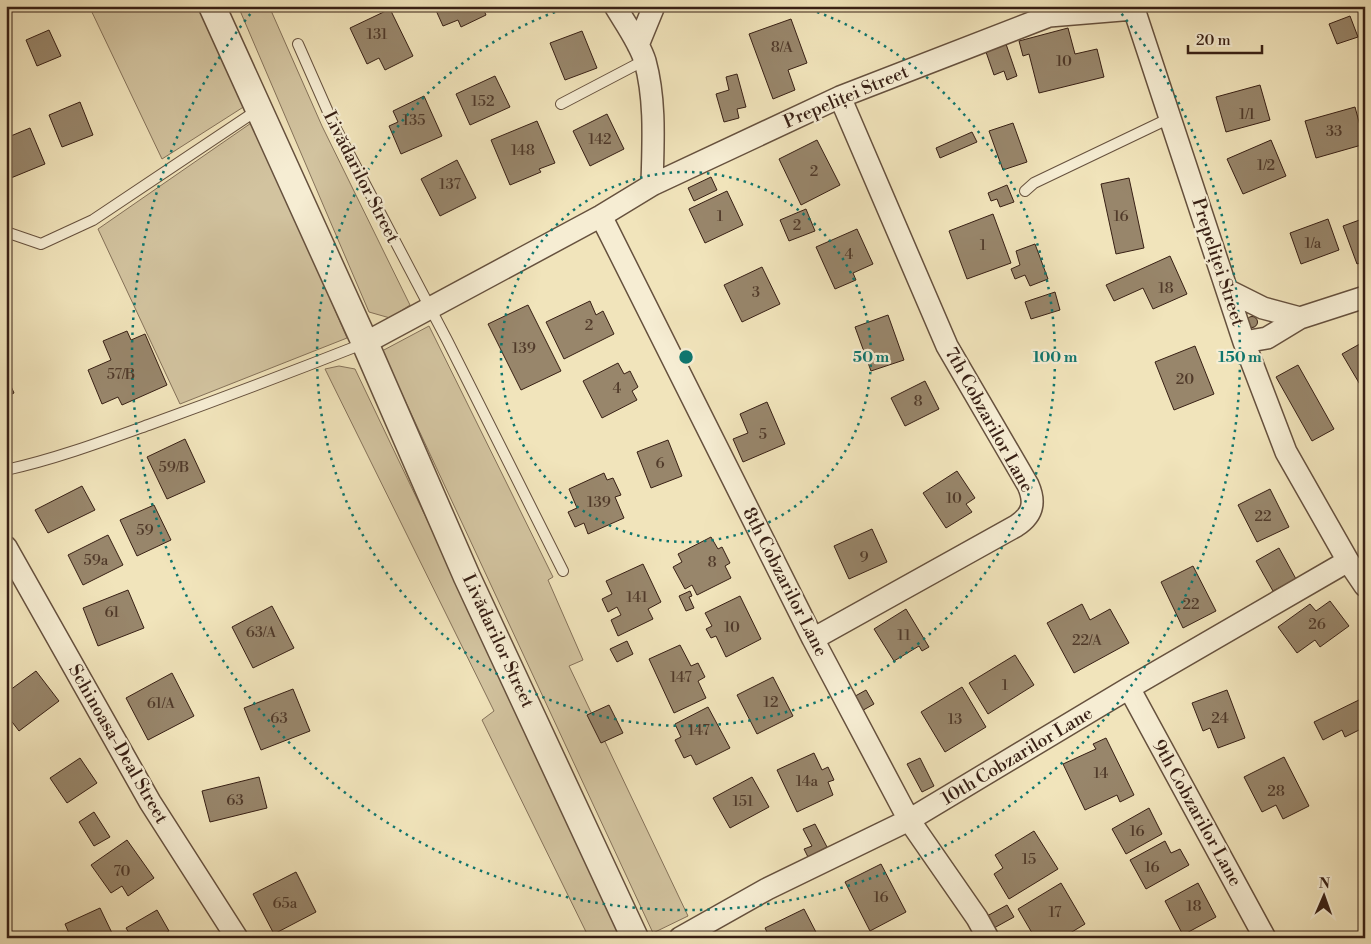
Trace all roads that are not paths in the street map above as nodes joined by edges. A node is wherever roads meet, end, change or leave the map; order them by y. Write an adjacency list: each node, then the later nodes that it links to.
1 (212, 6): 9 (street, Livădarilor Street)
2 (615, 6): 6 (street)
3 (654, 6): 6 (street)
4 (1133, 7): 7 (street, Prepeliței Street); 10 (street, Prepeliței Street)
5 (298, 44): 17 (lane, Livădarilor Street)
6 (641, 53): 8 (lane); 11 (street)
7 (840, 97): 11 (street, Prepeliței Street); 26 (street, 7th Cobzarilor Lane)
8 (561, 104)
9 (260, 109): 14 (lane); 20 (street, Livădarilor Street)
10 (1170, 118): 12 (lane); 15 (street, Prepeliței Street)
11 (652, 185): 13 (street, Prepeliței Street)
12 (1025, 190)
13 (601, 216): 17 (street); 26 (street, 8th Cobzarilor Lane)
14 (6, 232)
15 (1229, 291): 18 (street); 19 (street, Prepeliței Street)
16 (1365, 297): 18 (street)
17 (429, 308): 20 (street); 24 (lane, Livădarilor Street)
18 (1300, 318): 19 (street)
19 (1244, 342): 23 (street, Prepeliței Street)
20 (365, 343): 21 (lane); 30 (street, Livădarilor Street)
21 (6, 470)
22 (6, 547): 29 (street, Schinoasa-Deal Street)
23 (1348, 562): 25 (street, Prepeliței Street); 27 (street, 10th Cobzarilor Lane)
24 (563, 571)
25 (1365, 586)
26 (813, 639): 28 (street, 8th Cobzarilor Lane)
27 (1129, 688): 28 (street, 10th Cobzarilor Lane); 33 (street, 9th Cobzarilor Lane)
28 (909, 820): 31 (street, 10th Cobzarilor Lane); 32 (street, 8th Cobzarilor Lane)
29 (237, 938)
30 (636, 938)
31 (680, 938)
32 (988, 938)
33 (1265, 938)

